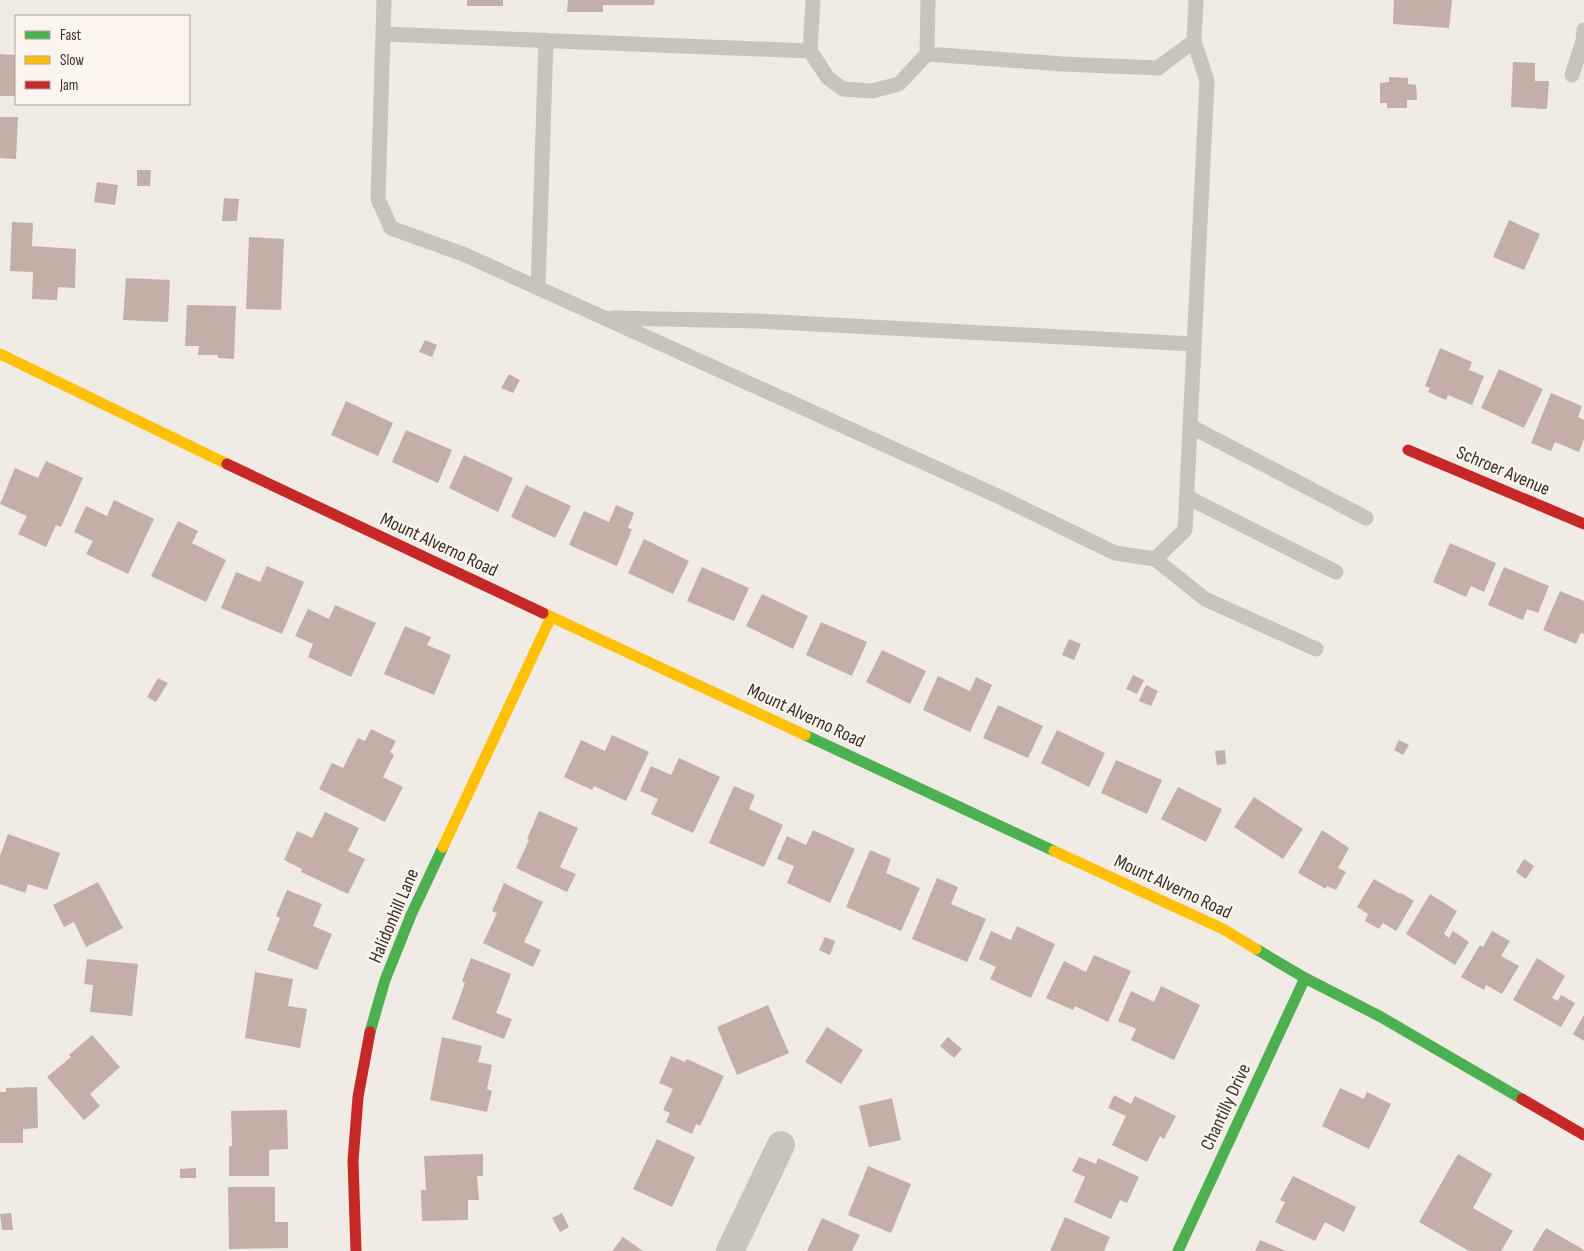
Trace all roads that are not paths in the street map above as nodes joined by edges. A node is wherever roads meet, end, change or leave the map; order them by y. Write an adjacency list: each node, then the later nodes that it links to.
1 (384, 0): 6 (lane)
2 (813, 0): 9 (lane)
3 (928, 0): 10 (lane)
4 (1196, 0): 8 (lane)
5 (1584, 30): 11 (lane)
6 (383, 34): 7 (lane); 12 (lane)
7 (546, 40): 9 (lane); 12 (lane)
8 (1194, 41): 10 (lane); 14 (lane)
9 (810, 51): 10 (lane)
10 (927, 54)
11 (1572, 75)
12 (538, 288): 13 (lane)
13 (606, 318): 14 (lane); 21 (lane)
14 (1194, 344): 16 (lane)
15 (0, 354): 23 (street, Mount Alverno Road)
16 (1190, 426): 18 (lane); 19 (lane)
17 (1408, 450): 20 (street, Schroer Avenue)
18 (1187, 497): 21 (lane); 22 (lane)
19 (1366, 518)
20 (1584, 524)
21 (1155, 559): 24 (lane)
22 (1336, 572)
23 (551, 617): 25 (street, Mount Alverno Road); 28 (street, Halidonhill Lane)
24 (1316, 649)
25 (1305, 978): 26 (street, Mount Alverno Road); 30 (street, Chantilly Drive)
26 (1584, 1135)
27 (781, 1145): 29 (street)
28 (356, 1251)
29 (730, 1251)
30 (1178, 1251)

